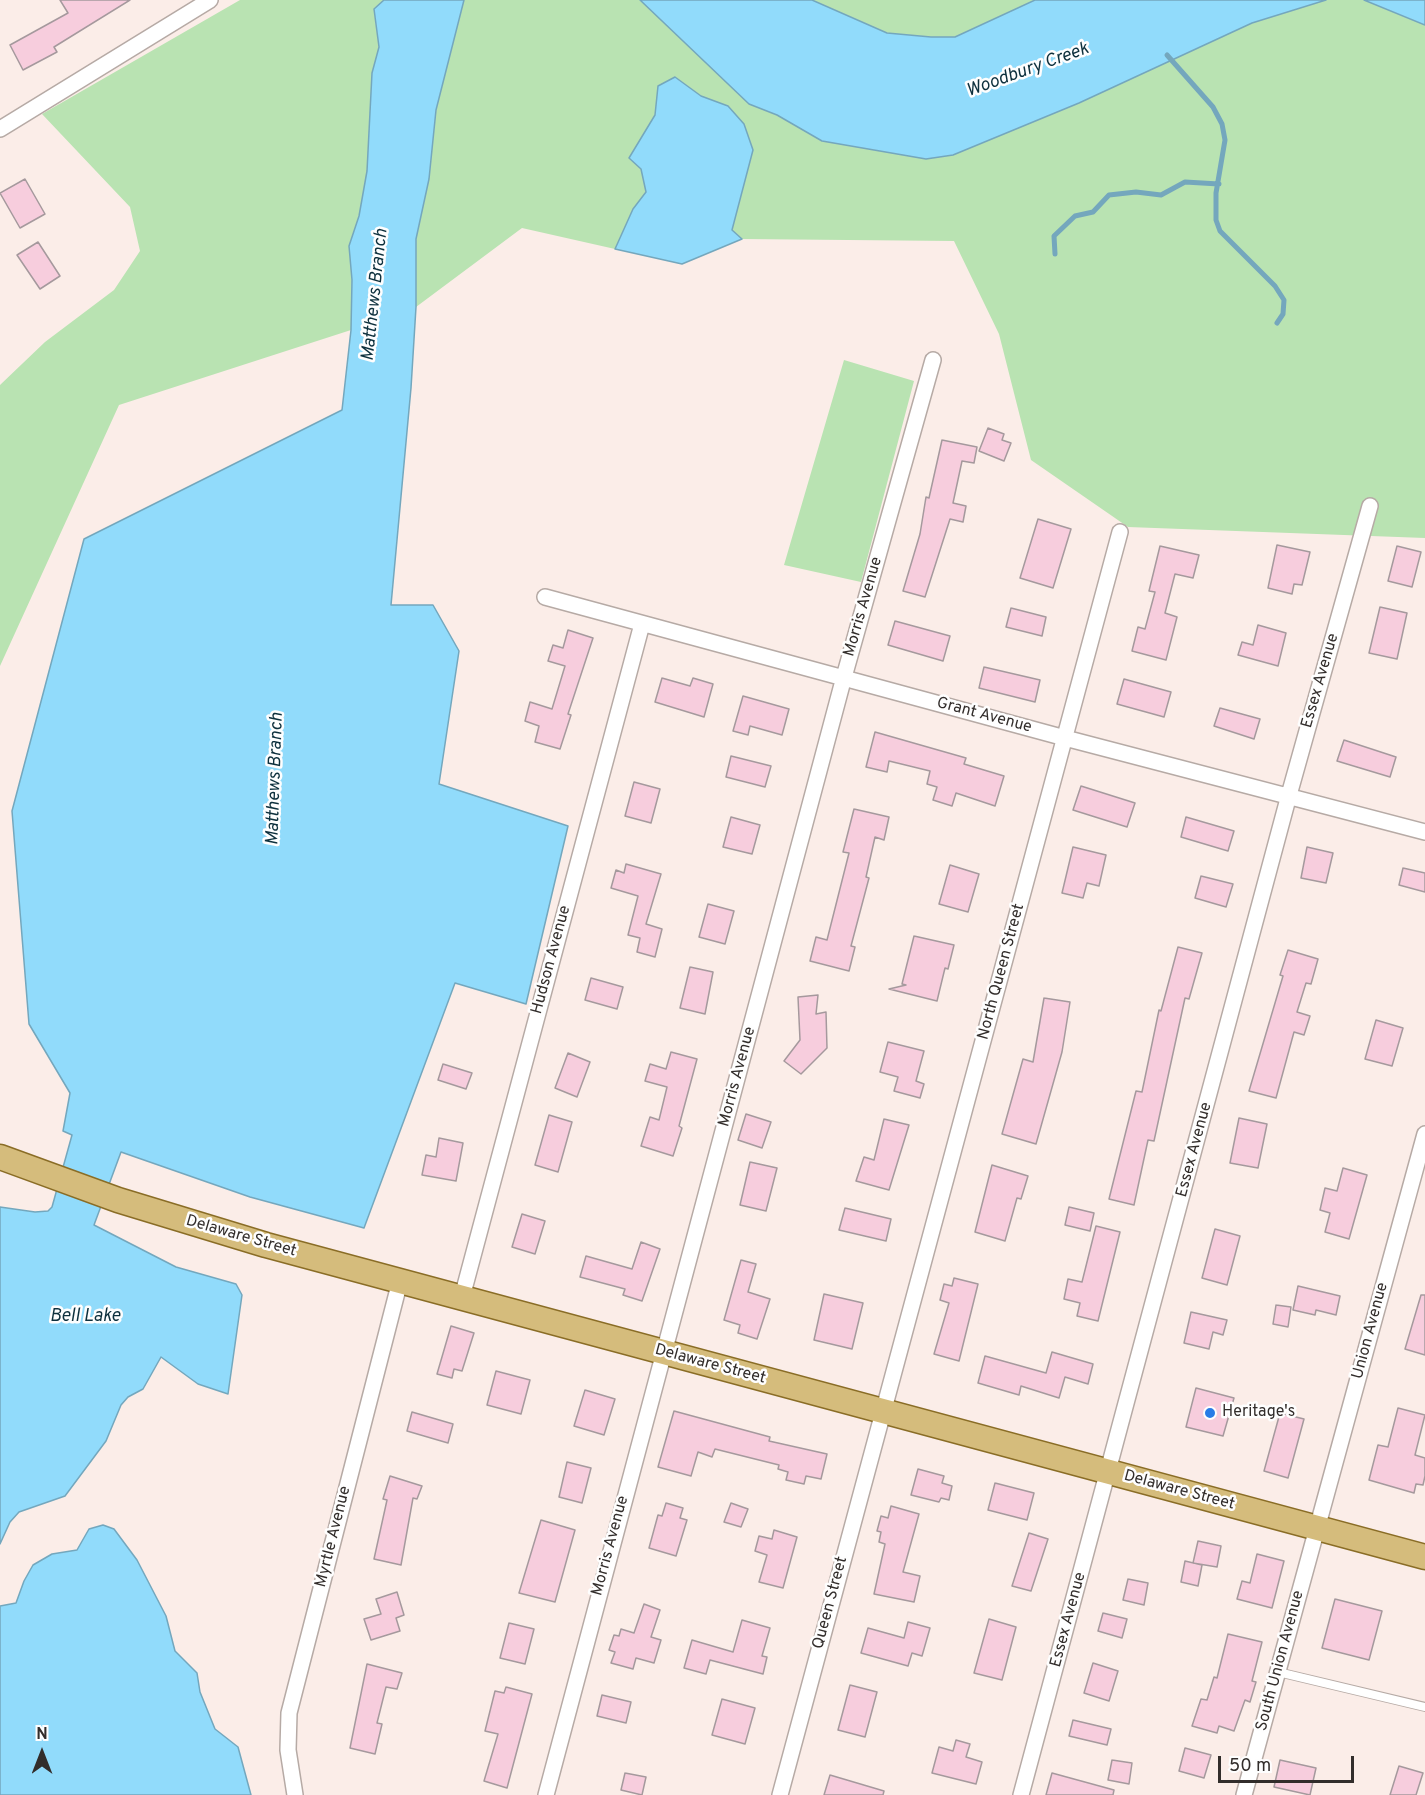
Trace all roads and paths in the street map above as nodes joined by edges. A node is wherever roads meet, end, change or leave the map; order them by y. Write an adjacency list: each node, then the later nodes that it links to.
1 (210, 0): 2 (street)
2 (0, 129)
3 (933, 360): 8 (street, Morris Avenue)
4 (1370, 506): 10 (street, Essex Avenue)
5 (1120, 532): 9 (street, North Queen Street)
6 (545, 597): 7 (street, Grant Avenue)
7 (642, 624): 8 (street, Grant Avenue); 15 (street, Hudson Avenue)
8 (844, 677): 9 (street, Grant Avenue); 16 (street, Morris Avenue)
9 (1065, 738): 10 (street, Grant Avenue); 17 (street, North Queen Street)
10 (1289, 795): 11 (street, Grant Avenue); 18 (street, Essex Avenue)
11 (1425, 831)
12 (1425, 1134): 19 (street, Union Avenue)
13 (0, 1157): 14 (main road, Delaware Street)
14 (400, 1281): 15 (main road, Delaware Street); 23 (street, Myrtle Avenue)
15 (462, 1297): 16 (main road, Delaware Street)
16 (662, 1352): 17 (main road, Delaware Street); 24 (street, Morris Avenue)
17 (883, 1412): 18 (main road, Delaware Street); 25 (street, Queen Street)
18 (1109, 1472): 19 (main road, Delaware Street); 26 (street, Essex Avenue)
19 (1317, 1528): 20 (main road, Delaware Street); 21 (street, South Union Avenue)
20 (1425, 1557)
21 (1278, 1671): 22 (lane); 27 (street, South Union Avenue)
22 (1425, 1707)
23 (295, 1795)
24 (546, 1795)
25 (780, 1795)
26 (1021, 1795)
27 (1244, 1795)

